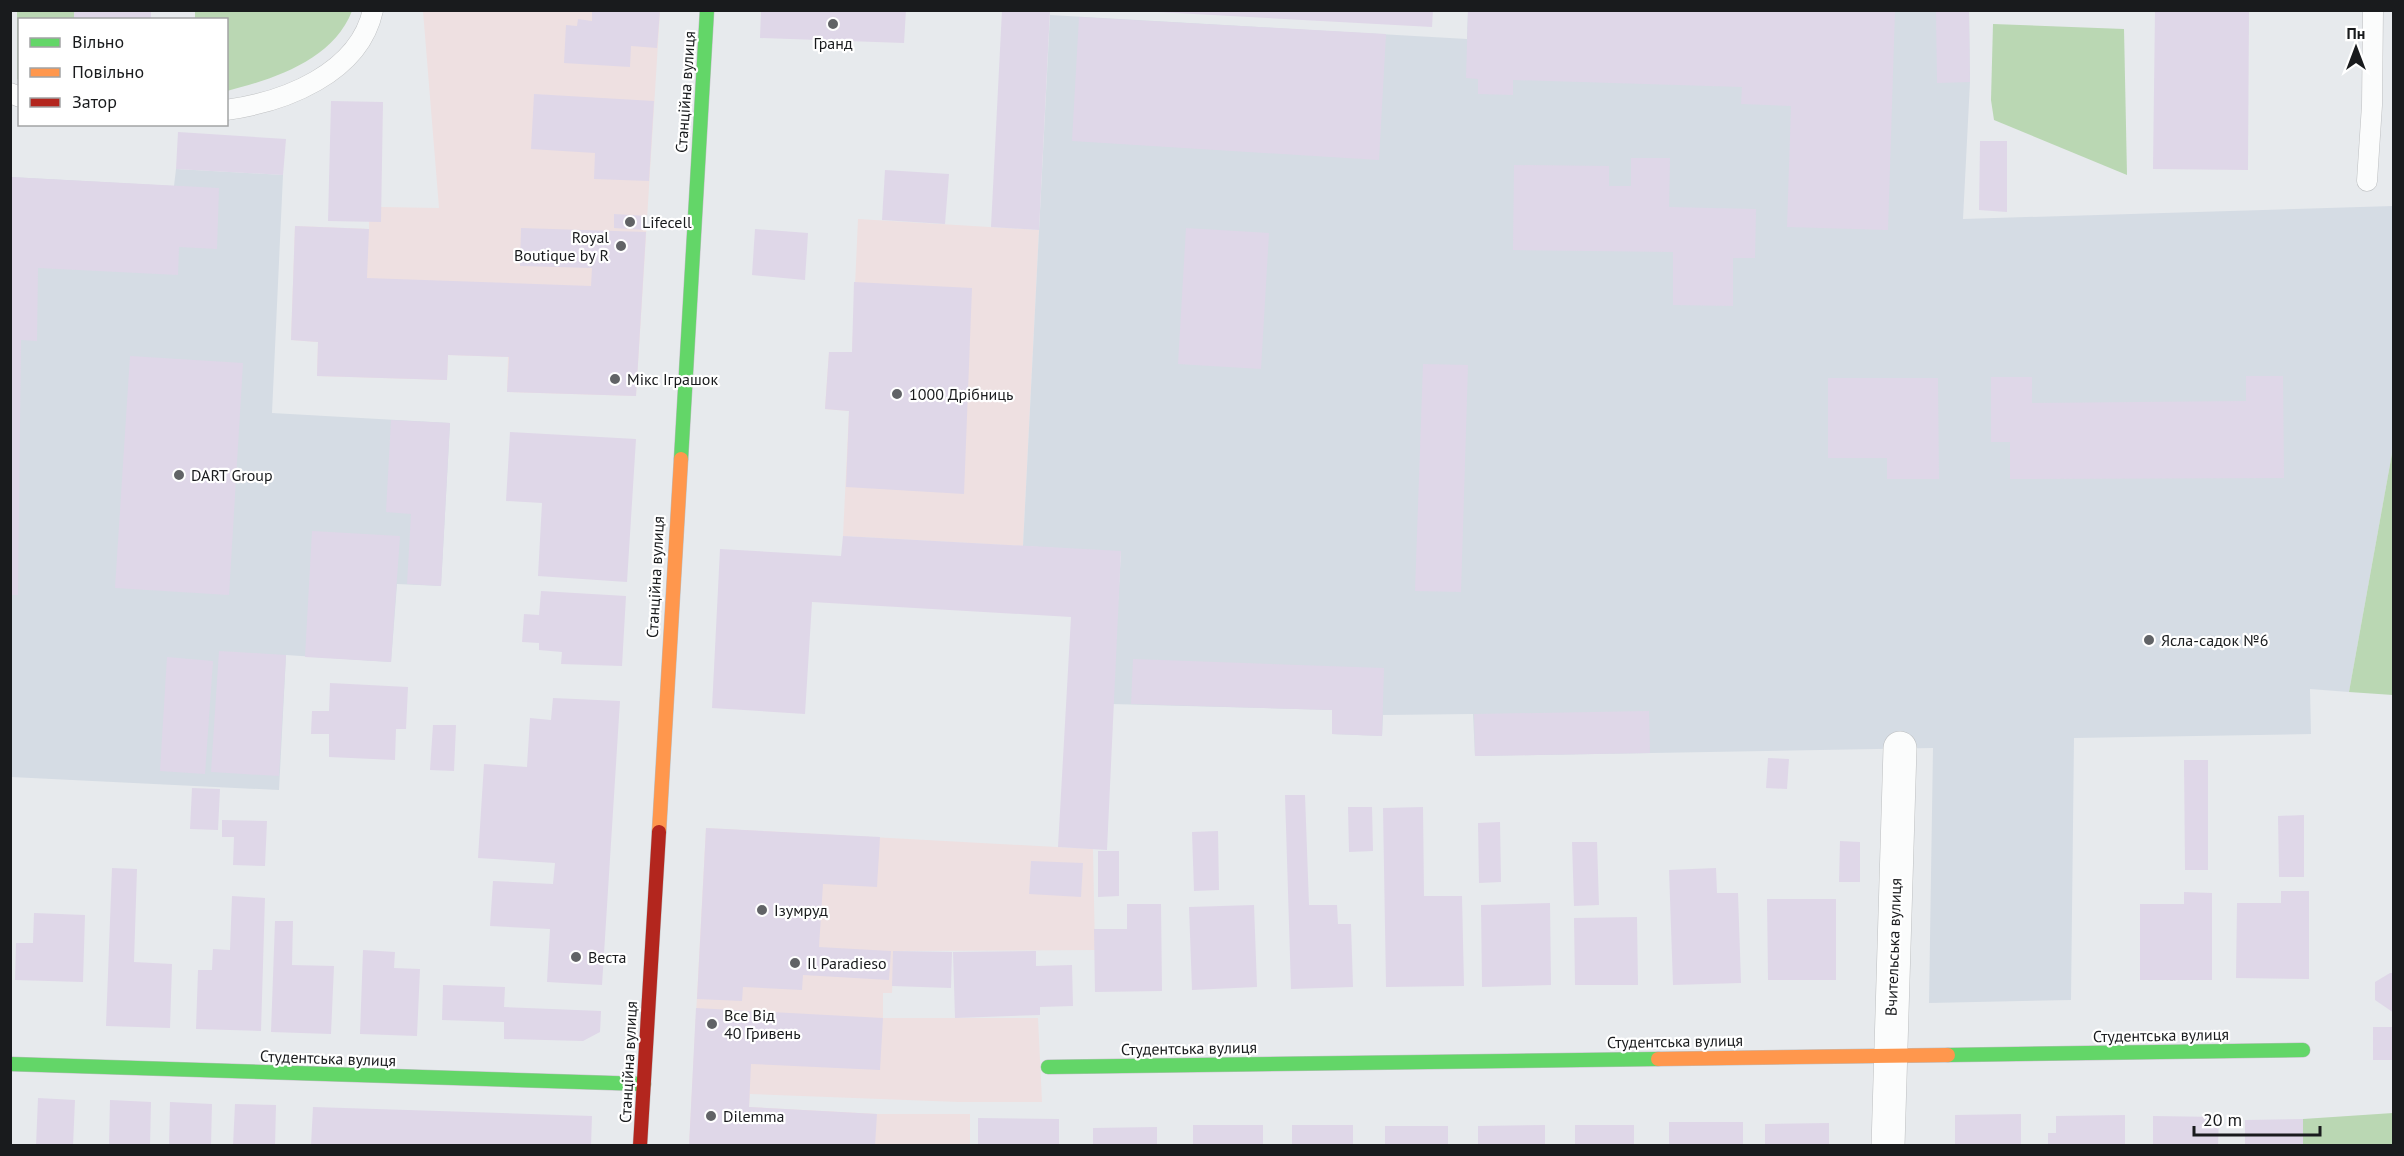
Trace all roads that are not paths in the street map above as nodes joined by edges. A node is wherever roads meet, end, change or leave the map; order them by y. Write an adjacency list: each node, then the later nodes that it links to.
1 (373, 10): 4 (lane)
2 (706, 10): 11 (street, Станційна вулиця)
3 (2373, 10): 5 (lane)
4 (228, 110)
5 (2367, 181)
6 (1900, 748): 8 (street, Вчительська вулиця)
7 (2303, 1050): 8 (street, Студентська вулиця)
8 (1889, 1055): 10 (street, Студентська вулиця); 13 (street, Вчительська вулиця)
9 (10, 1064): 11 (street, Студентська вулиця)
10 (1048, 1067)
11 (644, 1084): 12 (street, Станційна вулиця)
12 (640, 1146)
13 (1888, 1146)

